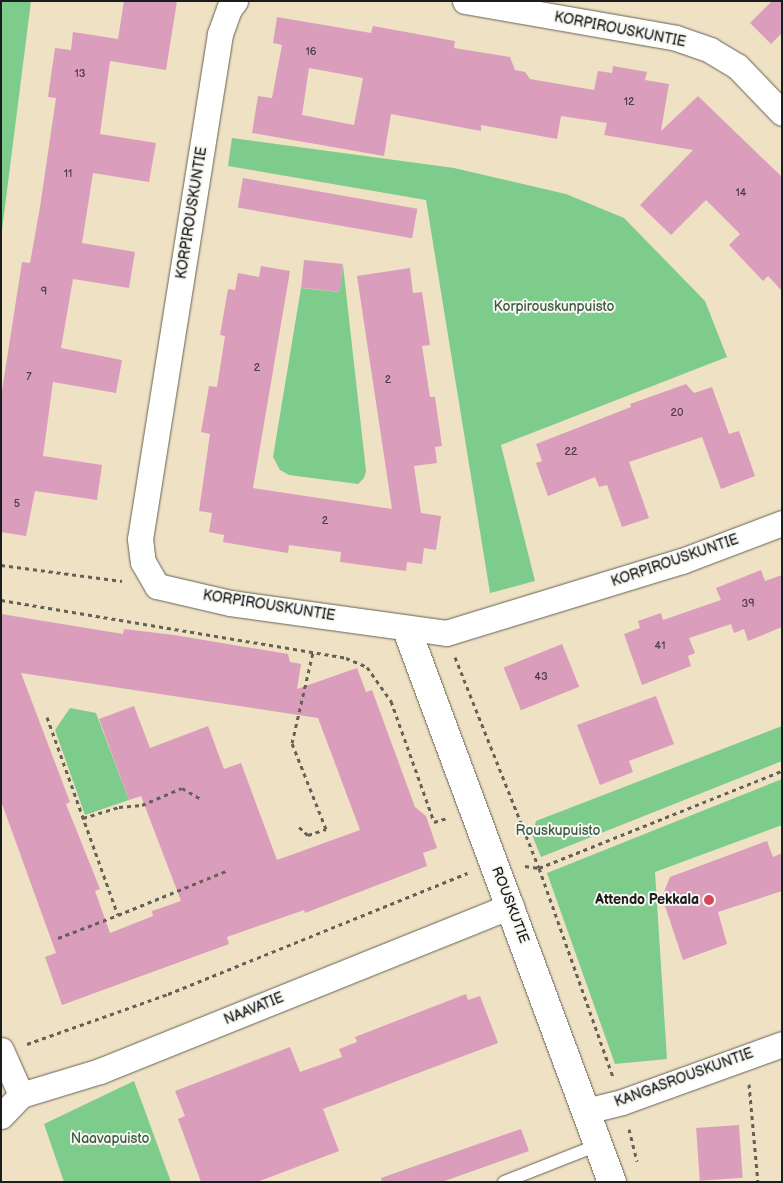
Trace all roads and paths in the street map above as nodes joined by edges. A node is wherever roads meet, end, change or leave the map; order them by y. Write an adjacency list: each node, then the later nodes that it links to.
1 (235, 1): 6 (street, KORPIROUSKUNTIE)
2 (465, 1): 3 (street, KORPIROUSKUNTIE)
3 (782, 113)
4 (782, 523): 9 (street, KORPIROUSKUNTIE)
5 (1, 565): 6 (path)
6 (157, 586): 8 (street, KORPIROUSKUNTIE)
7 (1, 600): 10 (path)
8 (408, 630): 9 (street, KORPIROUSKUNTIE); 14 (street, ROUSKUTIE)
9 (446, 633): 18 (path)
10 (313, 652): 14 (path); 16 (path)
11 (47, 717): 15 (path)
12 (782, 771): 18 (path)
13 (201, 799): 15 (path)
14 (475, 808): 17 (street, ROUSKUTIE)
15 (84, 818): 21 (path)
16 (300, 827)
17 (494, 863): 18 (path); 20 (street, ROUSKUTIE); 24 (path)
18 (539, 868): 27 (path)
19 (228, 870): 21 (path)
20 (511, 906): 26 (street, NAAVATIE); 28 (street, ROUSKUTIE)
21 (118, 915): 22 (path)
22 (58, 938)
23 (782, 1044): 25 (street, KANGASROUSKUNTIE)
24 (9, 1047): 26 (street)
25 (744, 1057): 27 (street, KANGASROUSKUNTIE); 34 (path)
26 (21, 1096): 29 (street, NAAVATIE)
27 (622, 1102): 28 (street, KANGASROUSKUNTIE); 31 (path)
28 (586, 1111): 30 (street, ROUSKUTIE)
29 (1, 1116)
30 (598, 1145): 32 (lane); 33 (street, ROUSKUTIE)
31 (638, 1164)
32 (504, 1182)
33 (612, 1182)
34 (758, 1182)

